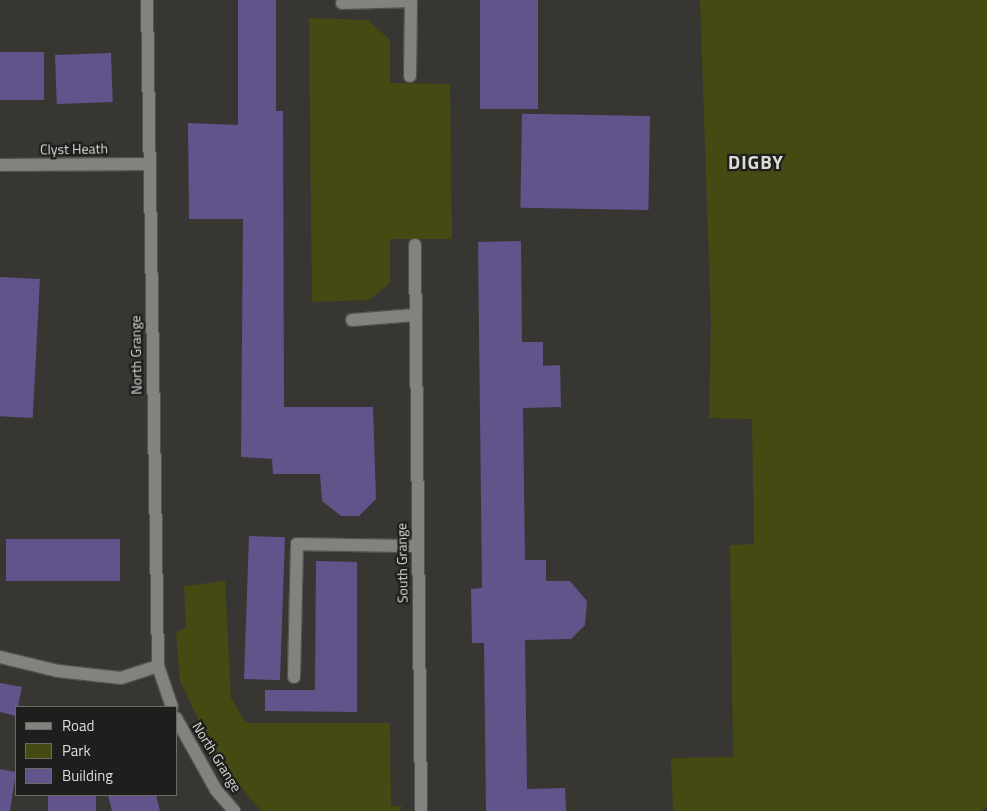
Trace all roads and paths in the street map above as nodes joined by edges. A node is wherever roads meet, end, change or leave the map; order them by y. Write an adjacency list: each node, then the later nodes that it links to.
1 (147, 0): 5 (street, North Grange)
2 (411, 0): 3 (street); 4 (street)
3 (342, 3)
4 (410, 76)
5 (148, 164): 6 (street, Clyst Heath); 12 (street, North Grange)
6 (0, 165)
7 (415, 245): 8 (street, South Grange)
8 (415, 315): 9 (street); 10 (street, South Grange)
9 (352, 320)
10 (416, 546): 13 (street); 17 (street, South Grange)
11 (0, 657): 12 (street)
12 (158, 666): 14 (street, North Grange)
13 (294, 677)
14 (172, 706)
15 (178, 722): 16 (street, North Grange)
16 (234, 811)
17 (420, 811)

